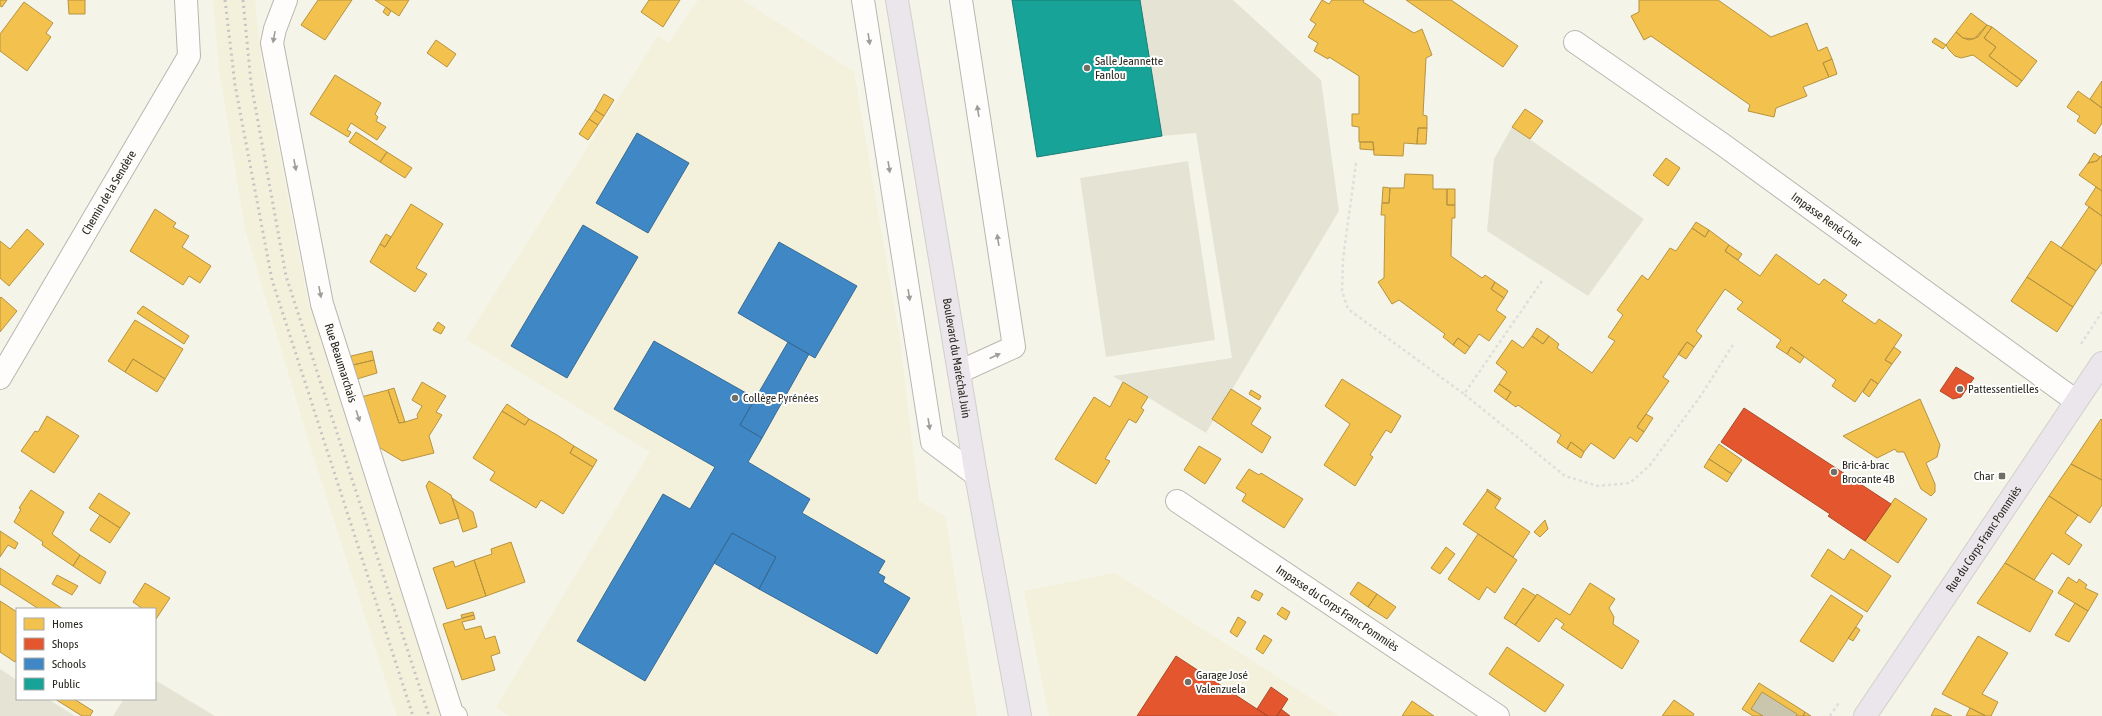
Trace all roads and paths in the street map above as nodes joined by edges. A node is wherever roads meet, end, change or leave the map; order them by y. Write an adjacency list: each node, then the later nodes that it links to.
1 (186, 0): 12 (street, Chemin de la Sendère)
2 (286, 0): 17 (street, Rue Beaumarchais, one-way to 17)
3 (863, 0): 15 (street, one-way to 15)
4 (897, 0): 11 (main road, Boulevard du Maréchal Juin)
5 (961, 0): 11 (street, one-way to 5)
6 (1575, 42): 14 (street, Impasse René Char)
7 (1356, 163): 13 (path)
8 (1542, 281): 13 (path)
9 (1734, 343): 13 (path)
10 (2102, 362): 14 (main road, Rue du Corps Franc Pommiès)
11 (959, 372): 15 (main road, Boulevard du Maréchal Juin)
12 (0, 378)
13 (1464, 394)
14 (2076, 401): 20 (main road, Rue du Corps Franc Pommiès)
15 (976, 476): 18 (main road, Boulevard du Maréchal Juin)
16 (1177, 501): 19 (street, Impasse du Corps Franc Pommiès)
17 (454, 715)
18 (1020, 716)
19 (1498, 716)
20 (1865, 716)

